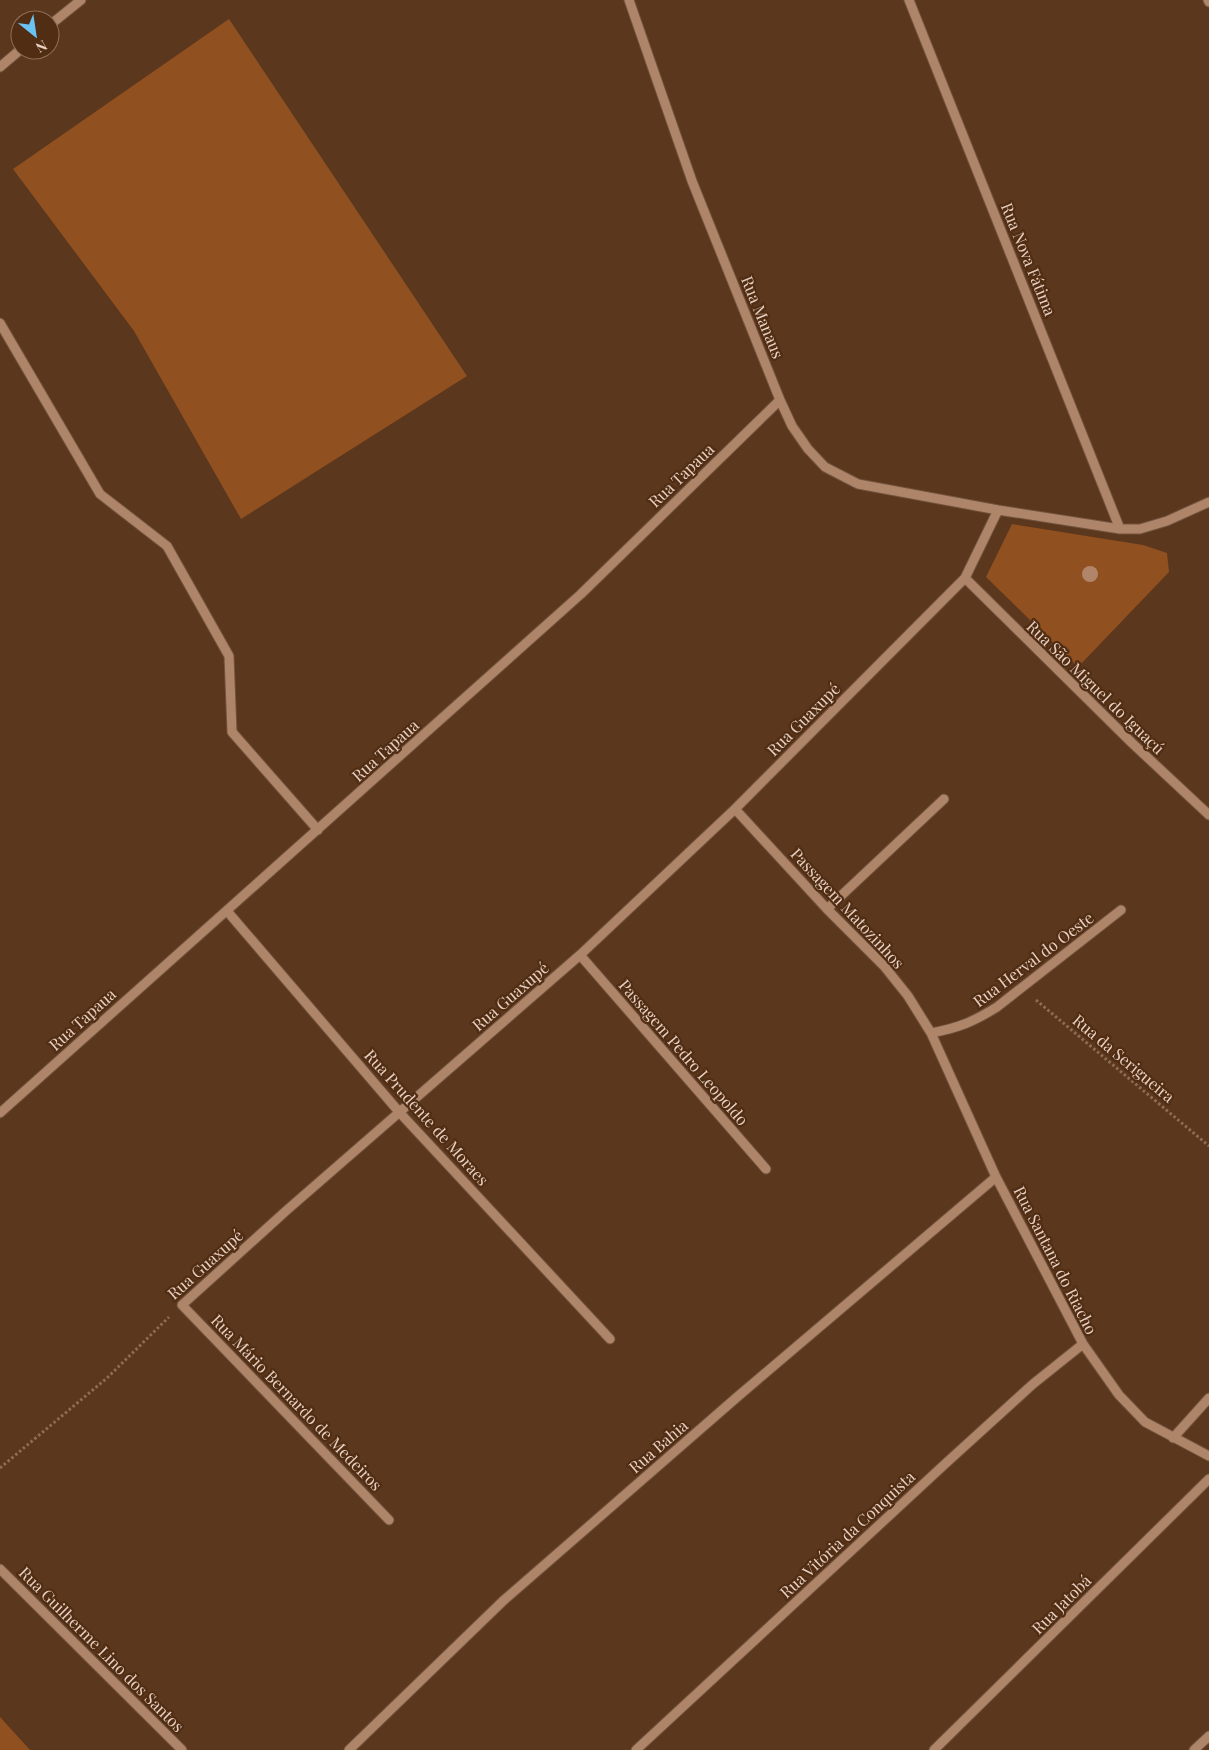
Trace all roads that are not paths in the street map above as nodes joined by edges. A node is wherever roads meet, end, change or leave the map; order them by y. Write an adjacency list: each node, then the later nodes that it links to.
1 (82, 0): 4 (street)
2 (629, 0): 8 (street, Rua Manaus)
3 (909, 0): 11 (street, Rua Nova Fátima)
4 (60, 17)
5 (10, 58): 6 (street)
6 (0, 67)
7 (0, 324): 16 (street)
8 (780, 400): 10 (street, Rua Manaus); 16 (street, Rua Tapaua)
9 (1209, 502): 11 (street, Rua Manaus)
10 (998, 510): 11 (street, Rua Manaus); 12 (street, Rua Guaxupé)
11 (1120, 529)
12 (965, 578): 14 (street, Rua Guaxupé); 15 (street, Rua São Miguel do Iguaçú)
13 (944, 799): 17 (street)
14 (735, 809): 17 (street, Passagem Matozinhos); 20 (street, Rua Guaxupé)
15 (1209, 815)
16 (318, 830): 19 (street, Rua Tapaua)
17 (828, 909): 21 (street, Passagem Matozinhos)
18 (1121, 910): 21 (street, Rua Herval do Oeste)
19 (227, 911): 22 (street, Rua Tapaua); 23 (street, Rua Prudente de Moraes)
20 (580, 955): 23 (street, Rua Guaxupé); 24 (street, Passagem Pedro Leopoldo)
21 (931, 1033): 25 (street, Rua Santana do Riacho)
22 (0, 1113)
23 (400, 1113): 26 (street, Rua Guaxupé); 27 (street, Rua Prudente de Moraes)
24 (766, 1169)
25 (996, 1176): 28 (street, Rua Santana do Riacho); 37 (street, Rua Bahia)
26 (182, 1305): 33 (street, Rua Mário Bernardo de Medeiros)
27 (610, 1339)
28 (1083, 1344): 30 (street, Rua Santana do Riacho); 38 (street, Rua Vitória da Conquista)
29 (1209, 1398): 30 (street)
30 (1173, 1438): 31 (street, Rua Santana do Riacho)
31 (1209, 1456)
32 (1209, 1479): 39 (street, Rua Jatobá)
33 (390, 1520)
34 (0, 1569): 36 (street, Rua Guilherme Lino dos Santos)
35 (1209, 1736): 40 (street)
36 (182, 1750)
37 (349, 1750)
38 (636, 1750)
39 (934, 1750)
40 (1194, 1750)

